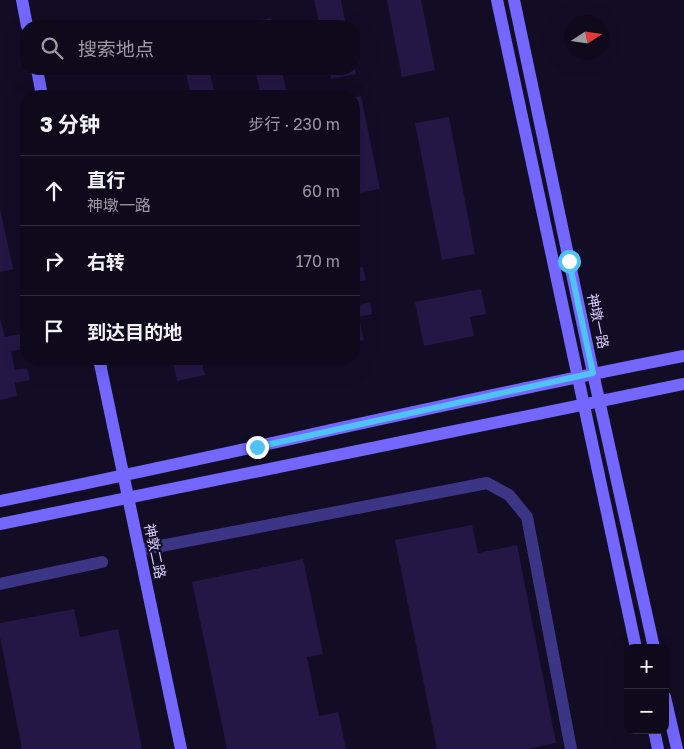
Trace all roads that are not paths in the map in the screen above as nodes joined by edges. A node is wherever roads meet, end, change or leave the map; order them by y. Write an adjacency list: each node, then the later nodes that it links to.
1 (22, 0): 4 (street)
2 (497, 0): 10 (street)
3 (514, 0): 9 (street, 神墩一路)
4 (26, 20)
5 (37, 75): 6 (street)
6 (41, 90)
7 (684, 356): 9 (street)
8 (100, 365): 14 (street, 神敦二路)
9 (593, 373): 10 (street); 12 (street, 神墩一路)
10 (578, 377): 13 (street); 14 (street)
11 (684, 384): 12 (street)
12 (600, 401): 13 (street); 22 (street, 神墩一路)
13 (584, 405): 15 (street); 21 (street)
14 (125, 476): 15 (street, 神敦二路); 16 (street)
15 (129, 497): 17 (street); 18 (street, 神敦二路)
16 (0, 501)
17 (0, 524)
18 (140, 550): 25 (street, 神敦二路); 26 (street)
19 (102, 562): 20 (street)
20 (0, 584)
21 (635, 644)
22 (653, 644)
23 (669, 714): 28 (street)
24 (655, 734): 27 (street)
25 (181, 749)
26 (571, 749)
27 (658, 749)
28 (677, 749)

